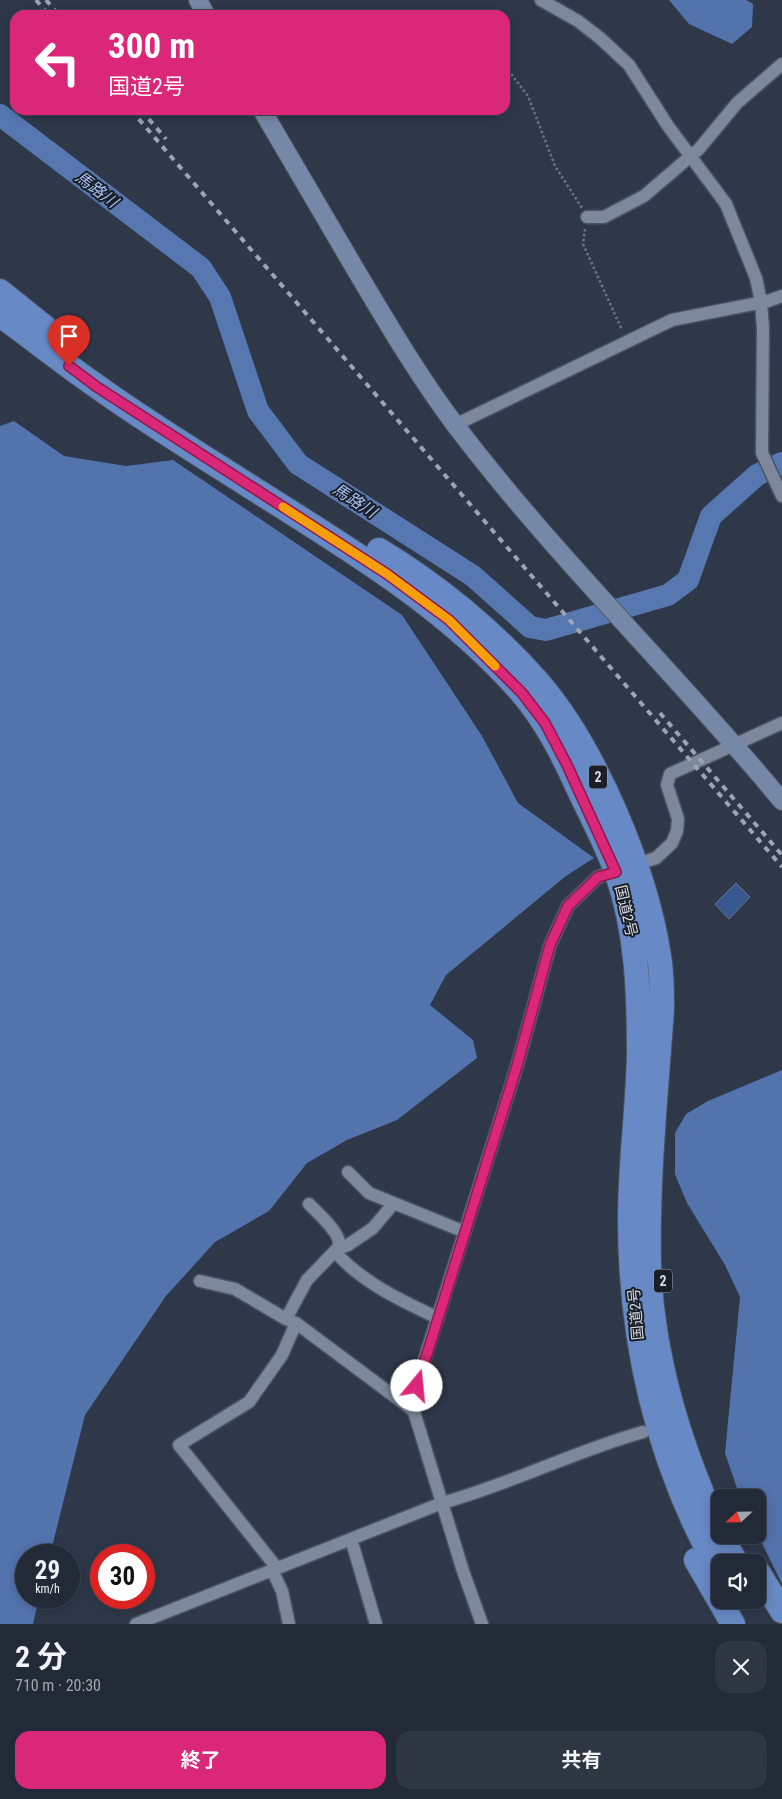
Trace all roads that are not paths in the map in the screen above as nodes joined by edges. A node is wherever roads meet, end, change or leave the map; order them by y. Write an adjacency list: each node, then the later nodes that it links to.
1 (542, 0): 4 (street)
2 (782, 64): 4 (street)
3 (265, 115): 10 (street)
4 (691, 156): 5 (street); 8 (street)
5 (587, 217)
6 (0, 292): 16 (highway, 国道2号 / 2)
7 (782, 296): 8 (street)
8 (761, 302): 10 (street); 11 (street)
9 (0, 315): 16 (highway, 国道2号 / 2)
10 (455, 425): 14 (street)
11 (775, 475): 12 (street)
12 (782, 496)
13 (782, 723): 14 (street)
14 (734, 744): 15 (street); 16 (street)
15 (782, 801)
16 (626, 869): 17 (highway, 国道2号 / 2); 21 (street)
17 (649, 1056): 27 (highway); 28 (highway, 2); 30 (highway, 国道2号 / 2); 32 (highway, 国道2号 / 2)
18 (348, 1172): 19 (street)
19 (394, 1203): 21 (street); 22 (street)
20 (309, 1204): 22 (street)
21 (465, 1232): 24 (street)
22 (337, 1249): 24 (street); 25 (street)
23 (200, 1281): 25 (street)
24 (438, 1318): 26 (street)
25 (291, 1321): 26 (street); 33 (street)
26 (414, 1411): 29 (street)
27 (643, 1432): 29 (street); 42 (highway)
28 (716, 1489)
29 (442, 1503): 31 (street); 41 (street)
30 (711, 1514)
31 (351, 1539): 33 (street); 40 (street)
32 (711, 1556)
33 (275, 1569): 38 (street); 39 (street)
34 (766, 1585): 37 (highway)
35 (741, 1609): 43 (highway)
36 (765, 1609): 44 (highway)
37 (782, 1611)
38 (136, 1624)
39 (289, 1624)
40 (376, 1624)
41 (482, 1624)
42 (732, 1624)
43 (750, 1624)
44 (774, 1624)

